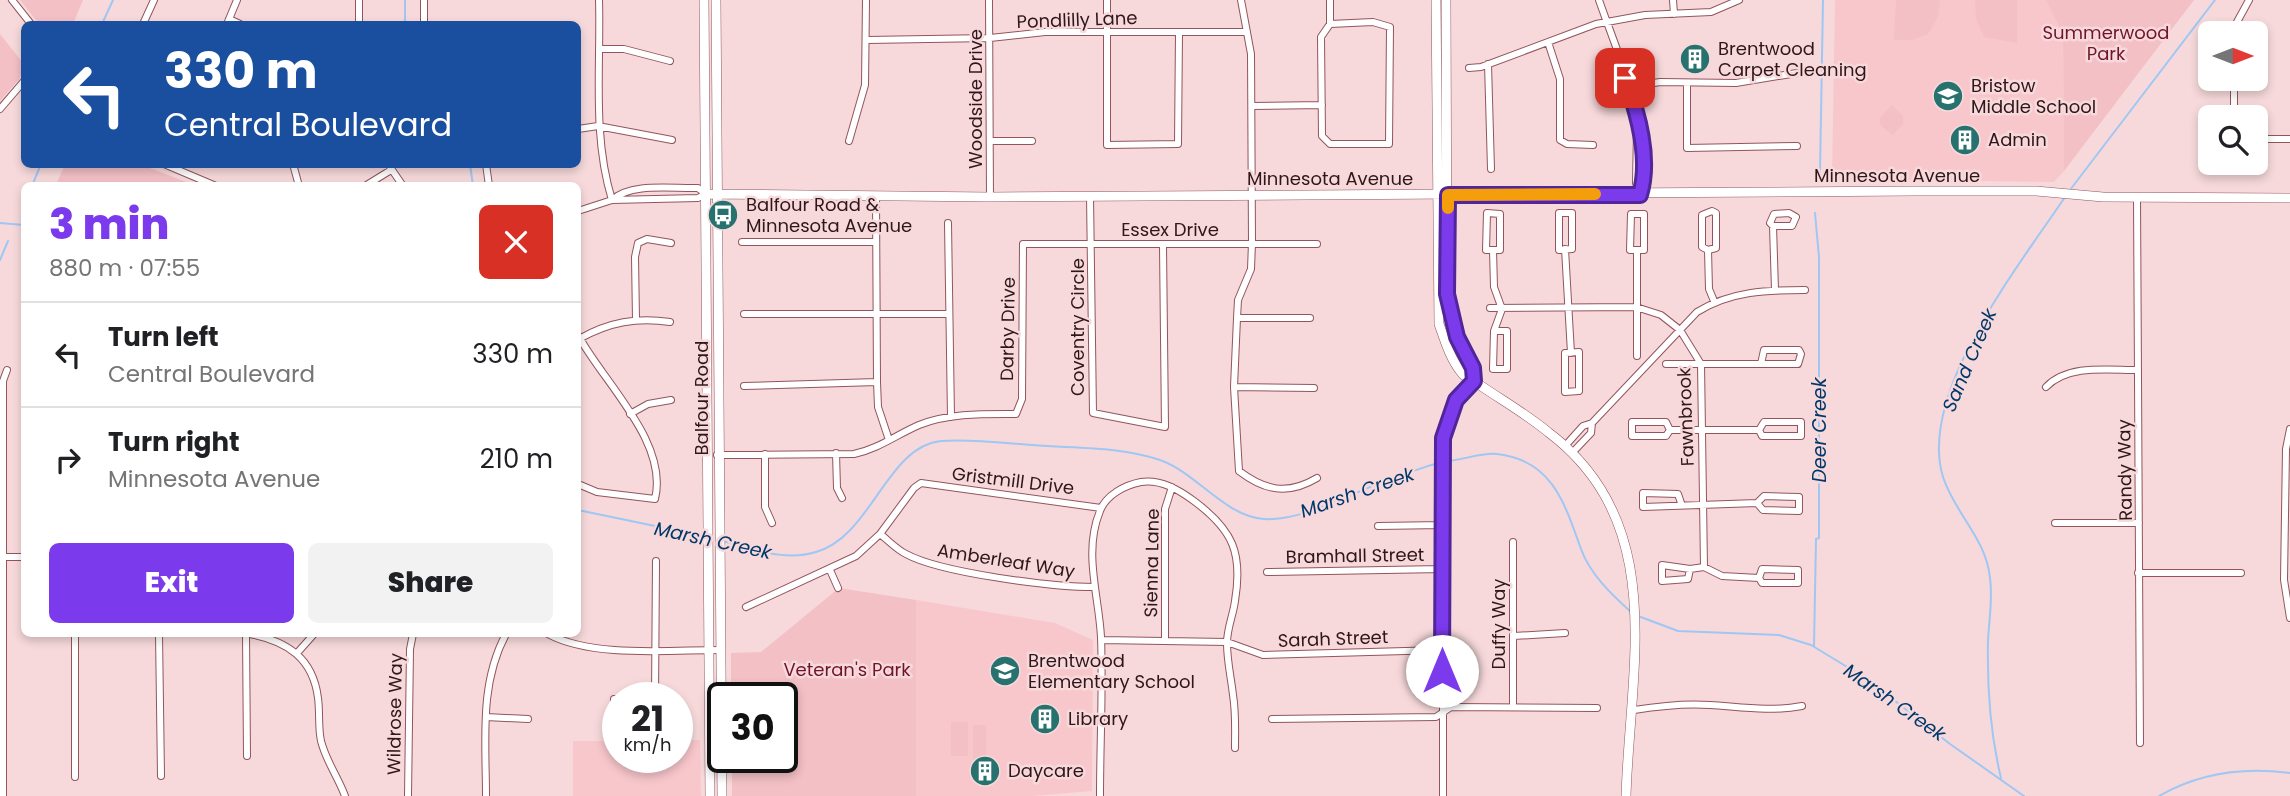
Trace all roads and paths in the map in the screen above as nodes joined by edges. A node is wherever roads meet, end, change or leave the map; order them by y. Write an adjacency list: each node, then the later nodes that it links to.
1 (12, 0): 21 (street)
2 (154, 0): 22 (street)
3 (237, 0): 23 (street)
4 (359, 0): 24 (street)
5 (424, 0): 25 (street)
6 (599, 0): 35 (street)
7 (704, 0): 61 (street, Balfour Road)
8 (716, 0): 62 (street, Balfour Road)
9 (866, 0): 33 (street)
10 (989, 0): 32 (street, Woodside Drive)
11 (1107, 0): 30 (street)
12 (1241, 0): 29 (street)
13 (1330, 0): 28 (street)
14 (1436, 0): 64 (street)
15 (1446, 0): 64 (street)
16 (1599, 0): 27 (street)
17 (1673, 0): 20 (street)
18 (1739, 0): 20 (street)
19 (2249, 0): 26 (street)
20 (1674, 14): 27 (street)
21 (29, 21)
22 (144, 21)
23 (228, 21)
24 (359, 21)
25 (424, 21)
26 (2238, 21)
27 (1606, 22): 34 (street); 42 (street)
28 (1330, 24): 43 (street); 43 (street)
29 (1247, 32): 31 (street, Pondlilly Lane); 44 (street)
30 (1107, 33): 31 (street, Pondlilly Lane); 31 (street); 32 (street, Pondlilly Lane)
31 (1180, 33)
32 (990, 38): 33 (street, Pondlilly Lane); 53 (street, Woodside Drive)
33 (867, 40): 51 (street)
34 (1548, 42): 37 (street); 54 (street)
35 (601, 49): 36 (street); 46 (street)
36 (670, 61)
37 (1488, 64): 38 (street); 58 (street)
38 (1469, 68)
39 (1797, 73): 40 (street)
40 (1687, 83): 42 (street); 55 (street)
41 (21, 84): 45 (street)
42 (1629, 87): 65 (street)
43 (1322, 105): 44 (street)
44 (1252, 106): 63 (street)
45 (0, 109)
46 (598, 125): 47 (street); 50 (street); 71 (street)
47 (581, 128)
48 (2268, 139): 49 (street)
49 (2290, 139)
50 (671, 140)
51 (849, 141)
52 (1032, 141): 53 (street)
53 (990, 142): 68 (street, Woodside Drive)
54 (1592, 145)
55 (1797, 146)
56 (172, 168): 59 (street)
57 (388, 168): 60 (street)
58 (1492, 169)
59 (206, 182)
60 (370, 182)
61 (706, 194): 62 (street, Minnesota Avenue); 71 (street); 131 (street, Balfour Road)
62 (718, 194): 67 (street, Minnesota Avenue); 130 (street, Balfour Road)
63 (1250, 195): 64 (street, Minnesota Avenue); 66 (street, Minnesota Avenue); 78 (street)
64 (1443, 195): 65 (street, Minnesota Avenue); 112 (street); 112 (street)
65 (1640, 195): 69 (street, Minnesota Avenue)
66 (1090, 196): 68 (street, Minnesota Avenue); 80 (street, Coventry Circle)
67 (876, 197): 68 (street, Minnesota Avenue); 76 (street)
68 (990, 197)
69 (2137, 197): 70 (street, Minnesota Avenue); 111 (street, Randy Way)
70 (2290, 198)
71 (612, 200): 72 (street)
72 (581, 210)
73 (948, 223): 96 (street)
74 (1773, 226): 87 (street)
75 (742, 242): 76 (street)
76 (876, 242): 94 (street)
77 (671, 243): 99 (street)
78 (1252, 243): 81 (street, Essex Drive); 82 (street, Essex Drive); 97 (street)
79 (1023, 244): 80 (street, Essex Drive); 120 (street, Darby Drive)
80 (1092, 244): 82 (street, Essex Drive); 82 (street, Coventry Circle)
81 (1317, 244)
82 (1163, 246)
83 (1565, 249): 83 (street); 90 (street)
84 (1493, 250): 84 (street); 93 (street)
85 (1637, 250): 85 (street); 91 (street)
86 (1708, 250): 86 (street); 89 (street)
87 (1775, 290): 88 (street); 89 (street)
88 (1805, 290)
89 (1714, 302): 101 (street)
90 (1568, 307): 91 (street, Fawnbrook); 93 (street, Fawnbrook); 105 (street)
91 (1636, 307): 101 (street, Fawnbrook); 106 (street)
92 (1490, 308): 93 (street, Fawnbrook)
93 (1502, 309): 102 (street)
94 (878, 313): 95 (street); 96 (street); 113 (street)
95 (744, 314)
96 (947, 314): 120 (street)
97 (1237, 318): 98 (street); 115 (street)
98 (1310, 318)
99 (636, 320): 100 (street); 103 (street)
100 (670, 322)
101 (1680, 330): 107 (street, Fawnbrook); 121 (street)
102 (1494, 331): 102 (street)
103 (581, 336)
104 (581, 341): 119 (street)
105 (1571, 353): 105 (street)
106 (1637, 356)
107 (1701, 363): 108 (street); 109 (street); 124 (street, Fawnbrook)
108 (1761, 363): 108 (street)
109 (1666, 364)
110 (7, 370): 148 (street)
111 (2137, 370): 116 (street); 143 (street, Randy Way)
112 (1474, 381): 127 (street); 144 (street)
113 (877, 382): 114 (street); 126 (street)
114 (744, 386)
115 (1234, 387): 117 (street); 132 (street)
116 (2046, 387)
117 (1314, 388)
118 (671, 400): 119 (street)
119 (630, 414): 134 (street)
120 (951, 417): 126 (street)
121 (1592, 423): 127 (street); 127 (street)
122 (2290, 429): 133 (street)
123 (1670, 430): 123 (street); 124 (street)
124 (1700, 430): 125 (street); 139 (street, Fawnbrook)
125 (1759, 430): 125 (street)
126 (889, 440): 128 (street)
127 (1568, 450): 186 (street)
128 (836, 453): 129 (street); 136 (street)
129 (765, 454): 130 (street); 141 (street)
130 (718, 455): 131 (street); 179 (street, Balfour Road)
131 (707, 456): 178 (street, Balfour Road)
132 (1317, 478)
133 (2288, 480): 158 (street)
134 (581, 485)
135 (1172, 487): 140 (street); 175 (street, Sienna Lane); 176 (street)
136 (842, 498)
137 (1681, 503): 137 (street); 139 (street)
138 (1757, 503): 138 (street); 139 (street)
139 (1704, 504): 151 (street, Fawnbrook)
140 (1101, 508): 146 (street, Gristmill Drive); 160 (street)
141 (772, 523)
142 (2055, 523): 143 (street)
143 (2139, 523): 156 (street, Randy Way)
144 (1443, 525): 145 (street); 152 (street)
145 (1378, 526)
146 (880, 534): 154 (street); 160 (street, Amberleaf Way)
147 (1513, 542): 165 (street, Duffy Way)
148 (4, 557): 149 (street); 196 (street)
149 (21, 557)
150 (656, 561): 177 (street)
151 (1704, 567): 153 (street); 159 (street)
152 (1443, 569): 155 (street, Bramhall Street); 180 (street)
153 (1690, 569): 153 (street)
154 (830, 570): 161 (street); 162 (street)
155 (1267, 572)
156 (2138, 573): 157 (street); 191 (street, Randy Way)
157 (2241, 573)
158 (2287, 574): 163 (street)
159 (1759, 578): 159 (street)
160 (1094, 587): 174 (street)
161 (838, 588)
162 (746, 607)
163 (2290, 618)
164 (1565, 633): 165 (street)
165 (1514, 636): 183 (street, Duffy Way)
166 (75, 637): 195 (street)
167 (159, 637): 194 (street)
168 (248, 637): 193 (street)
169 (268, 637): 181 (street)
170 (311, 637): 181 (street)
171 (412, 637): 198 (street, Wildrose Way)
172 (505, 637): 188 (street)
173 (557, 637): 177 (street)
174 (1101, 640): 175 (street, Sarah Street); 202 (street)
175 (1165, 641): 176 (street, Sarah Street)
176 (1227, 642): 180 (street, Sarah Street); 192 (street)
177 (656, 649): 178 (street); 182 (street)
178 (709, 650): 179 (street); 200 (street, Balfour Road)
179 (720, 650): 201 (street, Balfour Road)
180 (1443, 650): 187 (street)
181 (298, 652): 197 (street)
182 (655, 682)
183 (1513, 705): 185 (street); 187 (street)
184 (1802, 706): 186 (street)
185 (1597, 708)
186 (1634, 710): 204 (street)
187 (1442, 712): 190 (street); 203 (street)
188 (486, 717): 189 (street); 199 (street)
189 (528, 719)
190 (1272, 719)
191 (2140, 743)
192 (1235, 748)
193 (247, 756)
194 (161, 776)
195 (75, 777)
196 (3, 796)
197 (345, 796)
198 (408, 796)
199 (486, 796)
200 (710, 796)
201 (722, 796)
202 (1100, 796)
203 (1443, 796)
204 (1626, 796)

